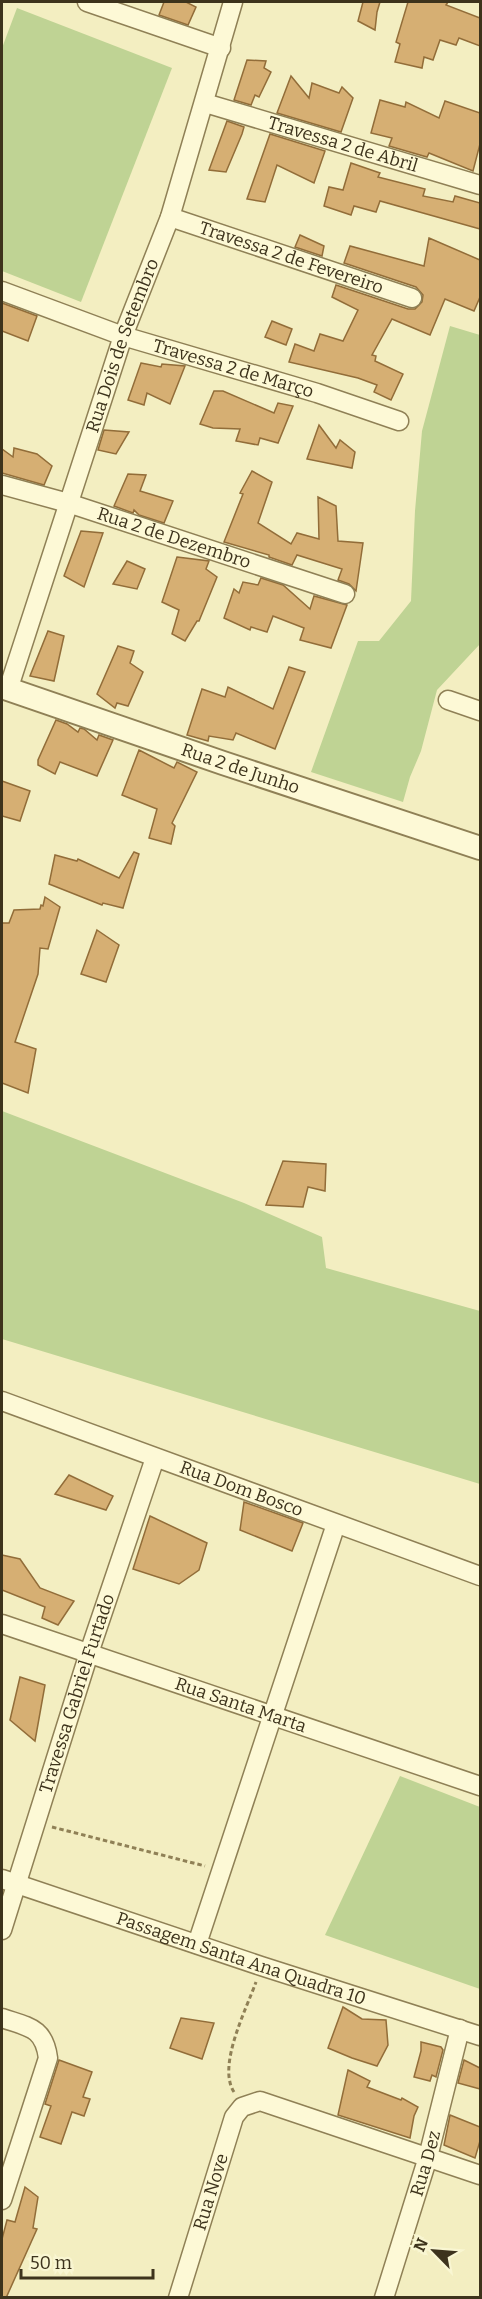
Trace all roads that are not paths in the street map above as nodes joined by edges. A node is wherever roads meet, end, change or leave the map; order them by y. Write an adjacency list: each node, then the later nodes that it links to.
1 (87, 2): 3 (street)
2 (233, 2): 3 (street, Rua Dois de Setembro)
3 (221, 48): 4 (street, Rua Dois de Setembro)
4 (205, 103): 5 (street, Travessa 2 de Abril); 6 (street, Rua Dois de Setembro)
5 (480, 185)
6 (170, 217): 8 (street, Travessa 2 de Fevereiro); 9 (street, Rua Dois de Setembro)
7 (2, 291): 9 (street, Travessa 2 de Março)
8 (412, 298)
9 (123, 336): 10 (street, Travessa 2 de Março); 12 (street, Rua Dois de Setembro)
10 (399, 421)
11 (2, 484): 12 (street, Rua 2 de Dezembro)
12 (68, 503): 13 (street, Rua 2 de Dezembro); 14 (street, Rua Dois de Setembro)
13 (345, 594)
14 (5, 688): 17 (street, Rua 2 de Junho)
15 (448, 700): 16 (street)
16 (480, 711)
17 (480, 848)
18 (2, 1401): 19 (street, Rua Dom Bosco)
19 (155, 1458): 20 (street, Rua Dom Bosco); 23 (street, Travessa Gabriel Furtado)
20 (336, 1524): 21 (street, Rua Dom Bosco); 24 (street)
21 (480, 1576)
22 (2, 1624): 23 (street, Rua Santa Marta)
23 (89, 1653): 24 (street, Rua Santa Marta); 26 (street, Travessa Gabriel Furtado)
24 (273, 1716): 25 (street, Rua Santa Marta); 28 (street)
25 (480, 1786)
26 (9, 1881): 27 (street, Travessa Gabriel Furtado); 28 (street, Passagem Santa Ana Quadra 10)
27 (2, 1930)
28 (197, 1944): 30 (street, Passagem Santa Ana Quadra 10)
29 (2, 2018): 34 (street)
30 (460, 2029): 31 (street, Passagem Santa Ana Quadra 10); 32 (street, Rua Dez)
31 (480, 2036)
32 (428, 2157): 33 (street); 35 (street, Rua Nove); 36 (street, Rua Dez)
33 (480, 2175)
34 (2, 2200)
35 (178, 2298)
36 (384, 2298)

